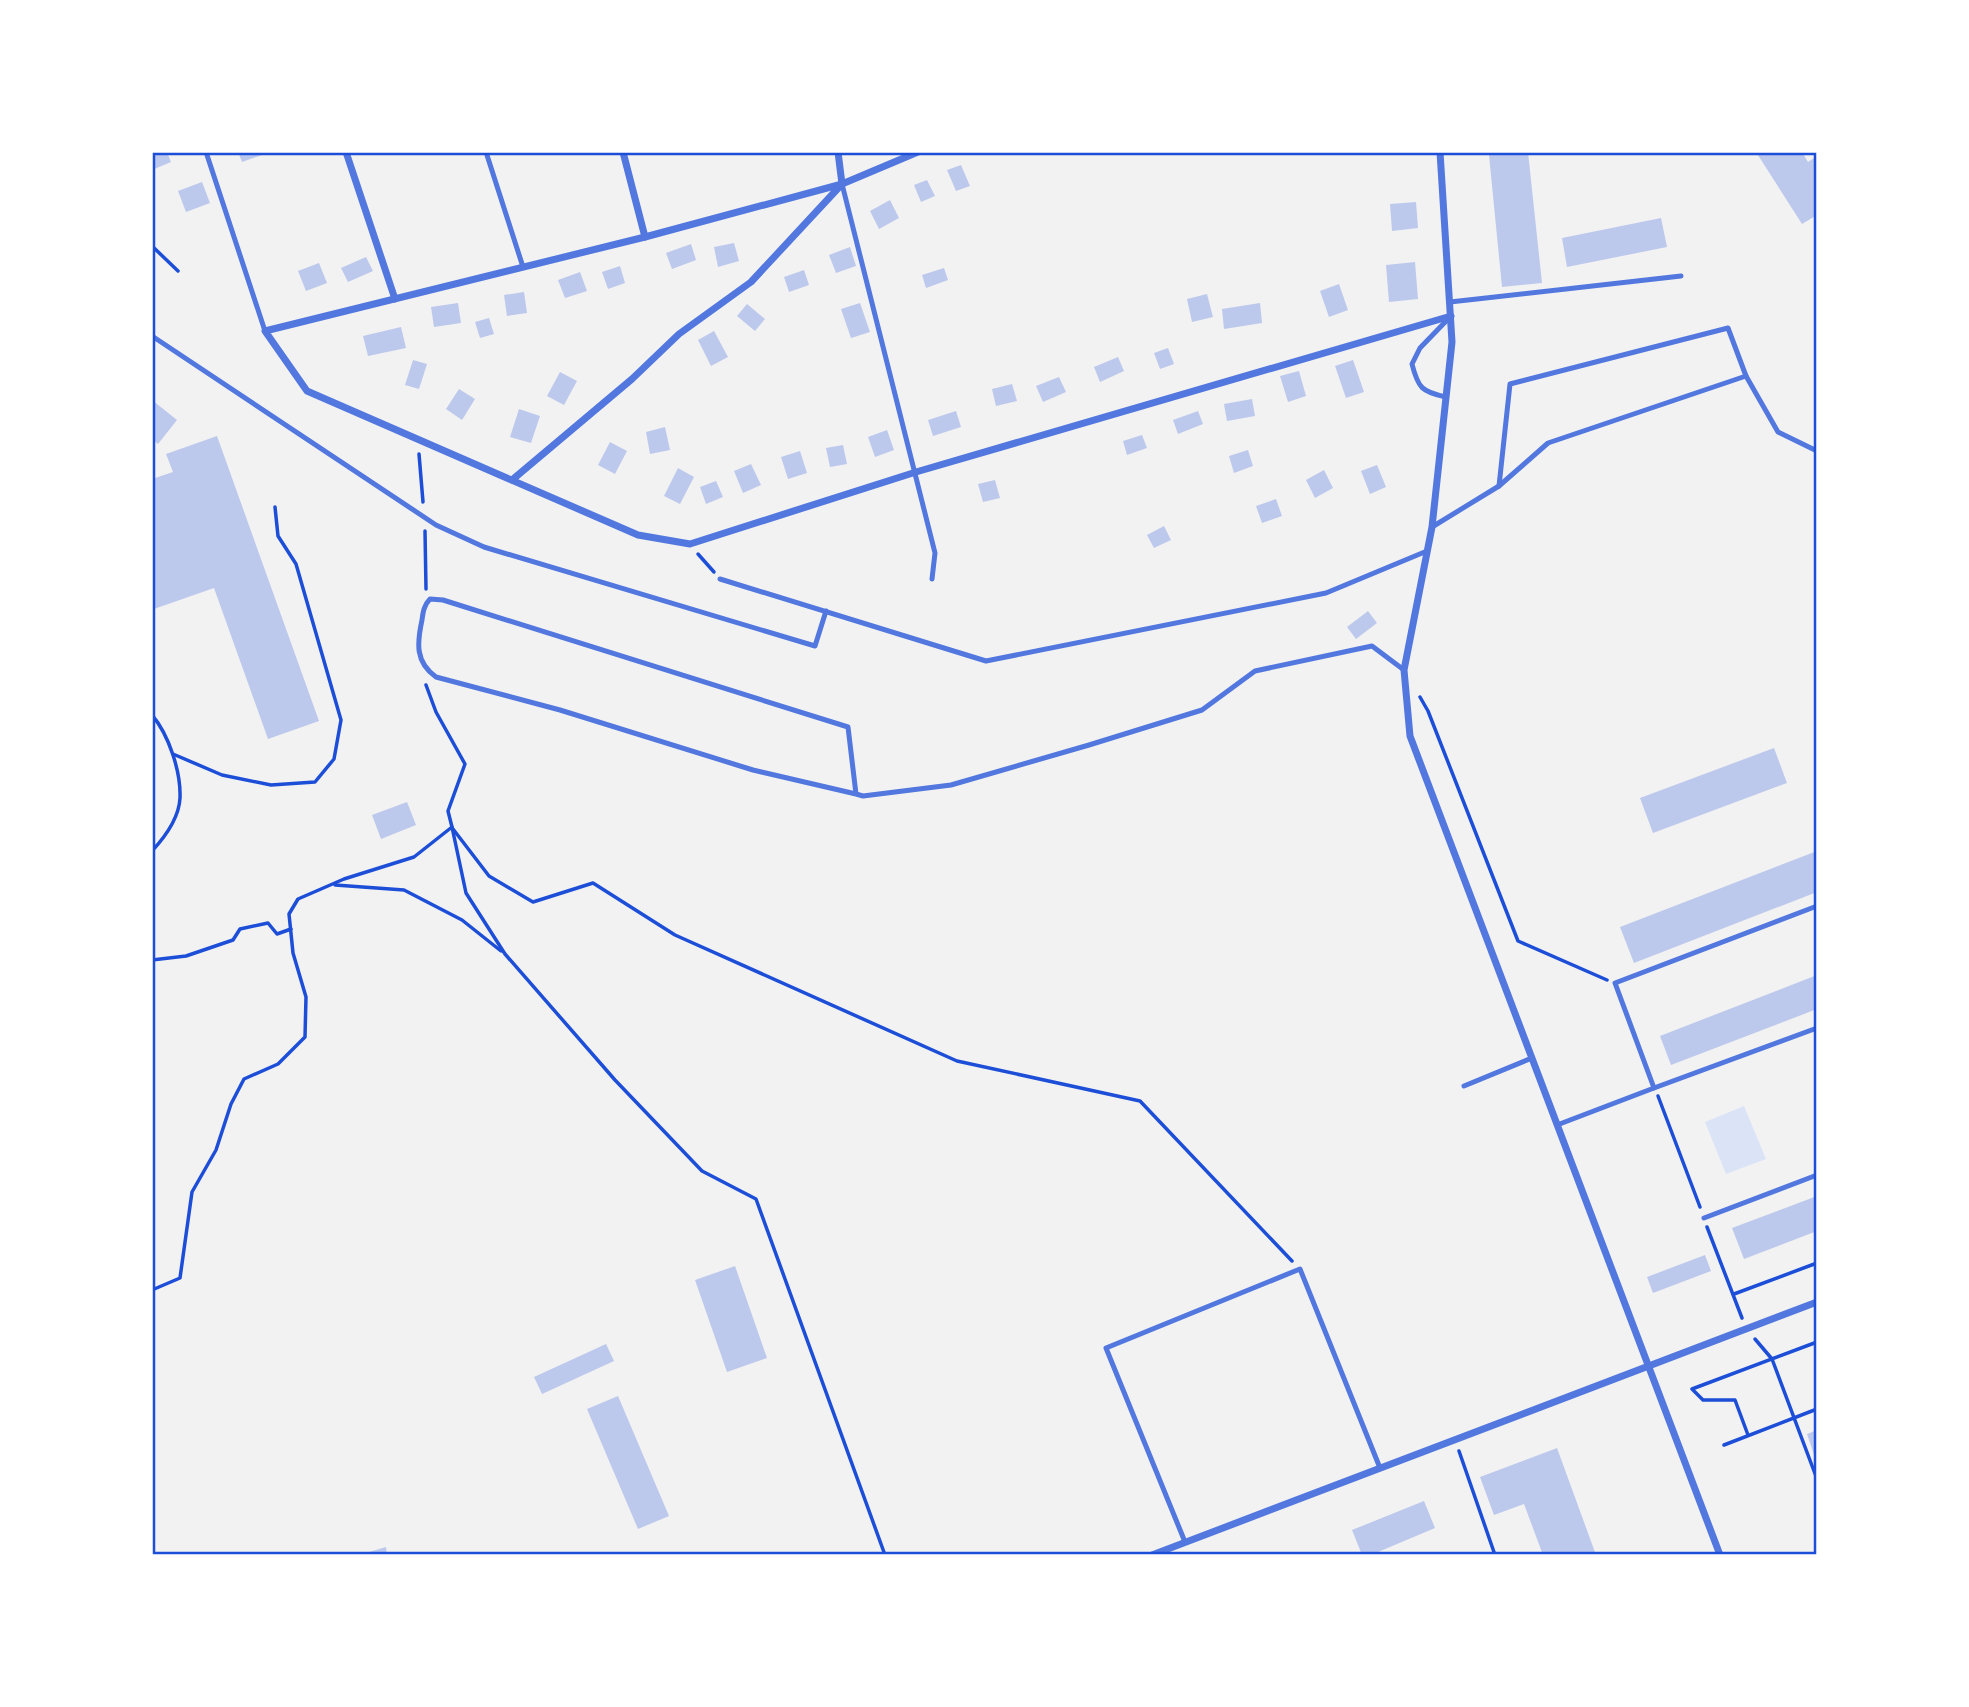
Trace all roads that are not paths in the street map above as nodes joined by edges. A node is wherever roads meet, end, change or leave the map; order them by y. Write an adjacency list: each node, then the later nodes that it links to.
1 (206, 152): 15 (lane)
2 (346, 152): 12 (street)
3 (486, 152): 10 (lane)
4 (623, 152): 9 (street)
5 (838, 152): 8 (street)
6 (918, 152): 8 (street)
7 (1440, 152): 13 (street)
8 (842, 184): 9 (street); 20 (lane); 21 (street)
9 (645, 237): 10 (street)
10 (523, 267): 12 (street)
11 (1681, 276): 13 (lane)
12 (395, 299): 15 (street)
13 (1450, 302): 14 (street)
14 (1451, 316): 18 (street); 18 (lane); 20 (street)
15 (265, 331): 21 (street)
16 (152, 336): 27 (lane)
17 (1746, 376): 19 (lane); 22 (lane); 22 (lane)
18 (1447, 397): 23 (street)
19 (1817, 451)
20 (916, 472): 21 (street); 26 (lane)
21 (512, 480)
22 (1499, 486): 23 (lane)
23 (1432, 527): 24 (street)
24 (1427, 551): 27 (lane); 28 (street)
25 (720, 579): 27 (lane)
26 (932, 579)
27 (826, 611)
28 (1404, 670): 29 (lane); 32 (street)
29 (856, 794): 29 (lane)
30 (1817, 906): 34 (lane)
31 (1817, 1028): 34 (lane)
32 (1532, 1058): 33 (lane); 35 (street)
33 (1464, 1086)
34 (1654, 1088): 35 (lane)
35 (1557, 1125): 39 (street)
36 (1817, 1175): 37 (lane)
37 (1704, 1218)
38 (1817, 1302): 39 (street)
39 (1648, 1366): 40 (street); 43 (street)
40 (1380, 1468): 41 (street); 41 (lane)
41 (1185, 1542): 42 (street)
42 (1152, 1555)
43 (1720, 1555)

